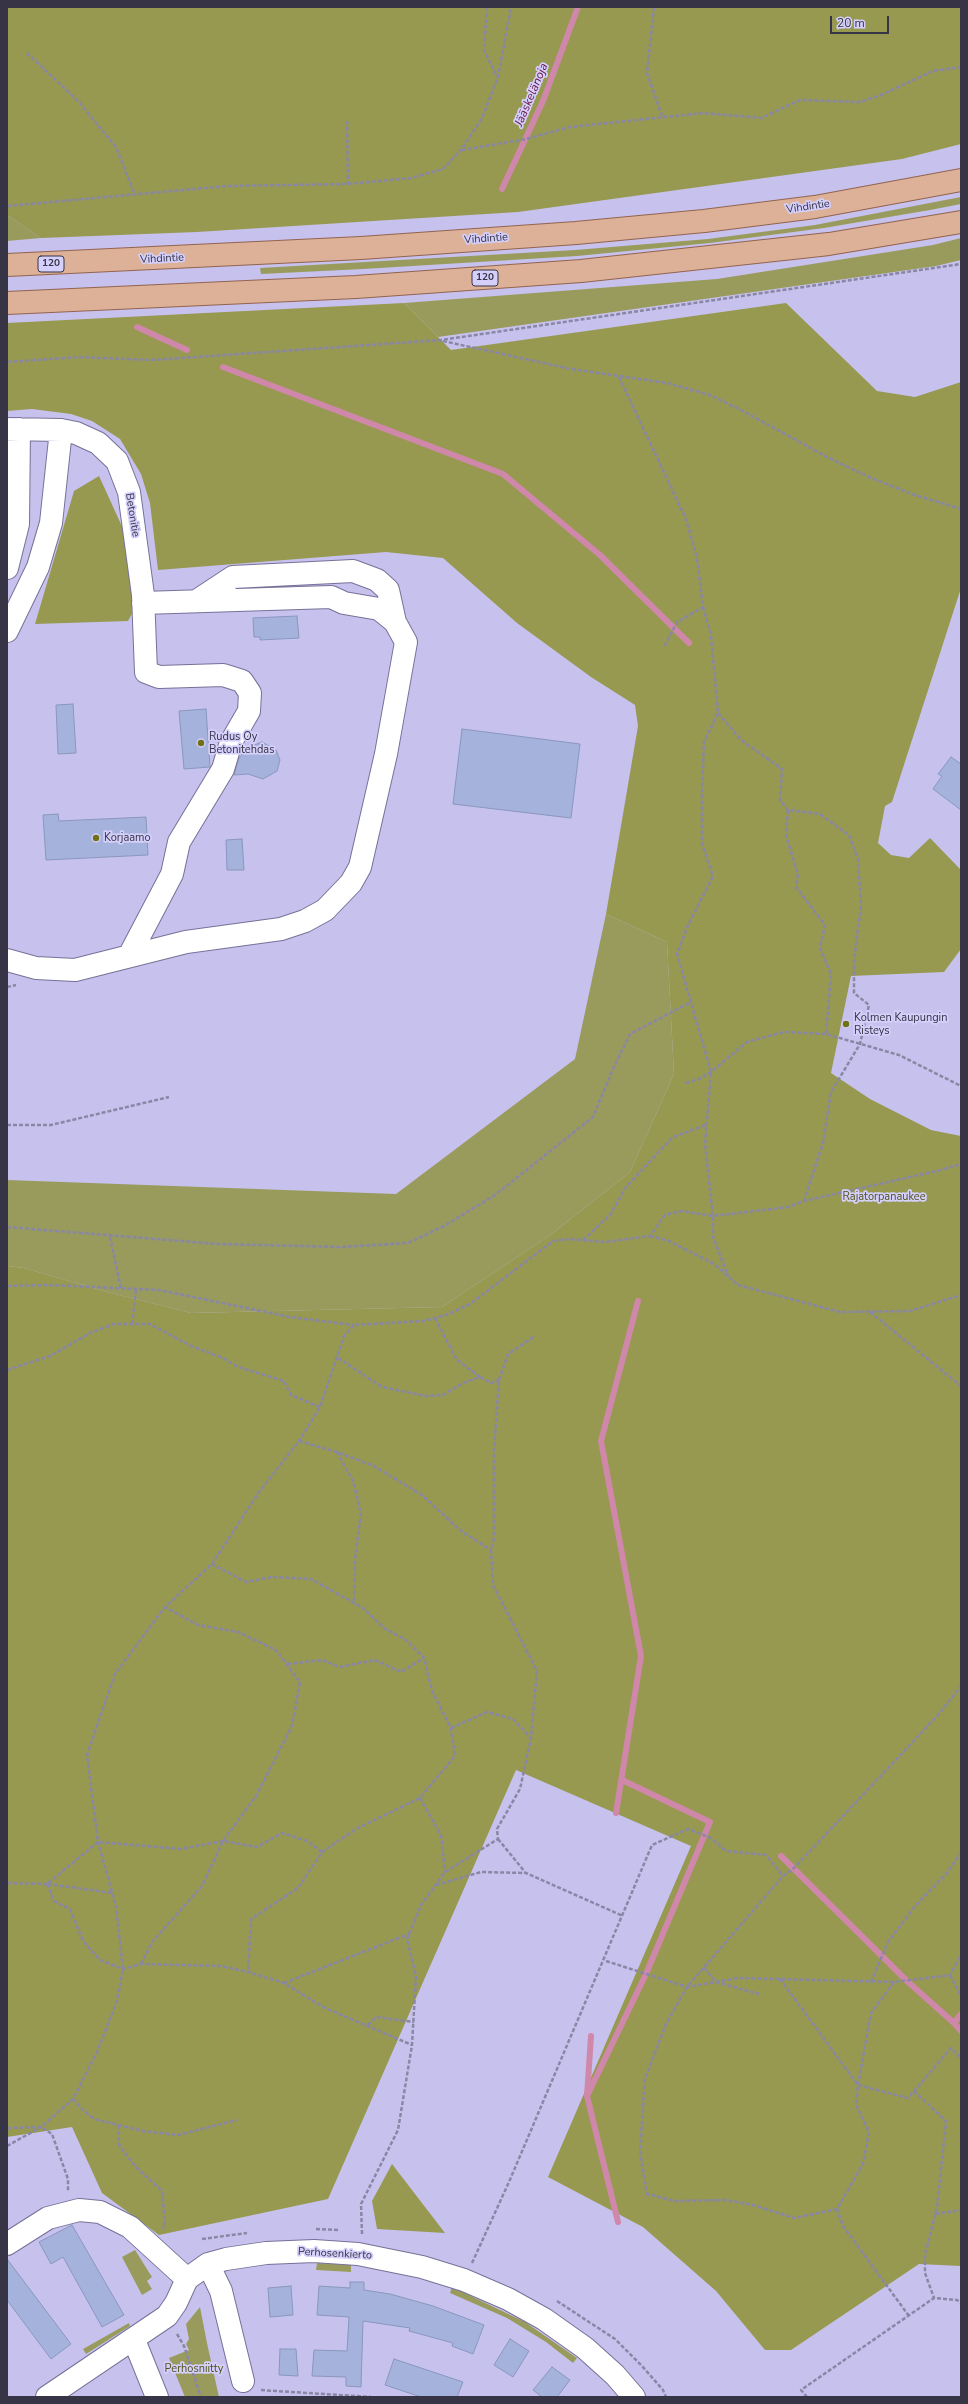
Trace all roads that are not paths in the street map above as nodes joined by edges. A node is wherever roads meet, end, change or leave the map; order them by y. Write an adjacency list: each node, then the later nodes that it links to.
1 (961, 180): 3 (main road, Vihdintie / 120)
2 (961, 222): 4 (main road, 120)
3 (7, 265)
4 (7, 303)
5 (61, 430): 6 (street, Betonitie); 8 (street, Betonitie); 11 (street)
6 (13, 439): 7 (street)
7 (8, 561)
8 (143, 599): 9 (street); 12 (street, Betonitie)
9 (198, 600): 10 (street); 10 (street)
10 (395, 622): 12 (street)
11 (7, 631)
12 (129, 956): 13 (street)
13 (7, 960)
14 (7, 2244): 16 (street)
15 (208, 2264): 16 (street, Perhosenkierto); 18 (street); 21 (street, Perhosenkierto)
16 (187, 2279): 17 (street, Perhosenkierto)
17 (134, 2340): 19 (street, Perhosenkierto); 20 (street)
18 (243, 2381)
19 (47, 2397)
20 (157, 2397)
21 (634, 2397)

